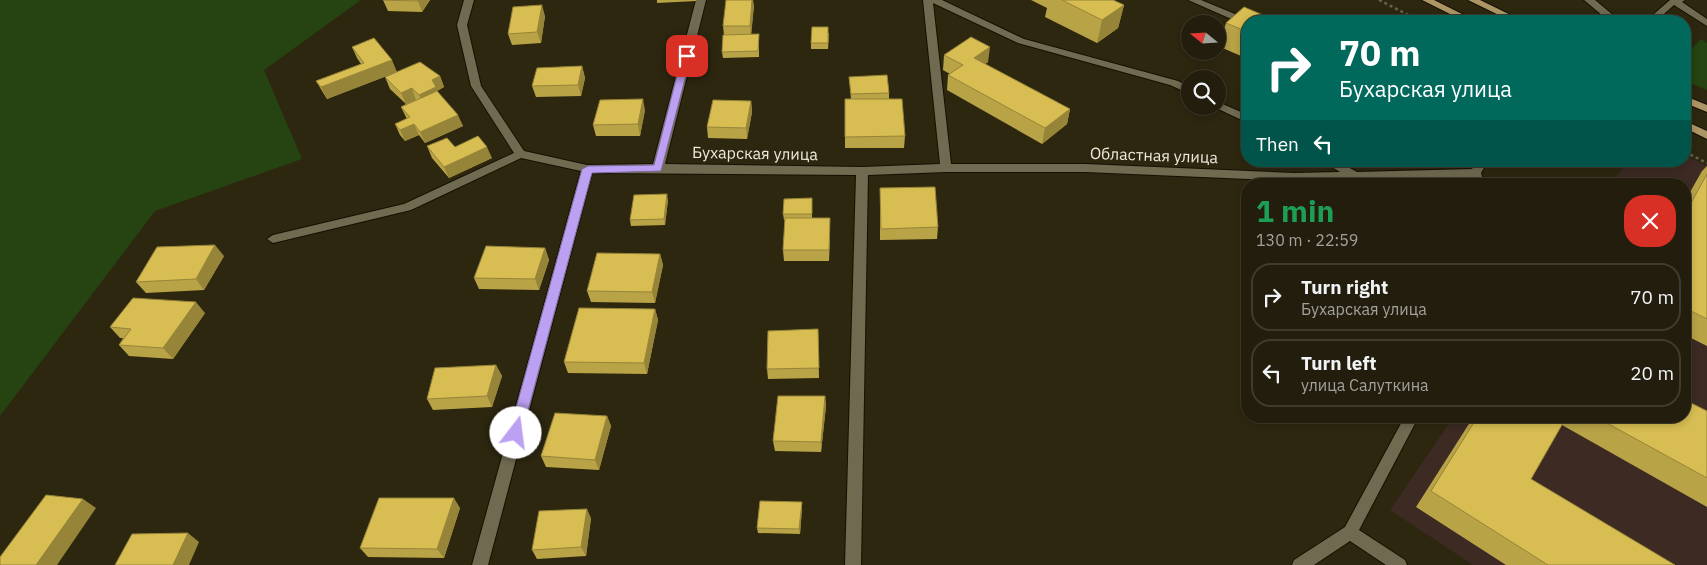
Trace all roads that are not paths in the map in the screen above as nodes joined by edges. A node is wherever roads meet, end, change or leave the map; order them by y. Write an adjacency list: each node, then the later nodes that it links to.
1 (469, 0): 23 (street)
2 (701, 0): 25 (street)
3 (928, 0): 26 (street)
4 (935, 0): 16 (street)
5 (1193, 0): 14 (street)
6 (1427, 0): 10 (main road)
7 (1473, 0): 11 (main road)
8 (1589, 0): 12 (street)
9 (1677, 0): 13 (street); 15 (street)
10 (1458, 15)
11 (1505, 15)
12 (1608, 15)
13 (1658, 15)
14 (1241, 20)
15 (1707, 23)
16 (1181, 86)
17 (1691, 102): 19 (main road)
18 (1226, 109): 20 (street)
19 (1707, 109)
20 (1241, 116)
21 (1691, 127): 22 (main road)
22 (1707, 135)
23 (520, 154): 27 (street, Бухарская улица); 31 (street)
24 (1339, 167): 29 (street)
25 (658, 168): 27 (street, Бухарская улица); 28 (street, Бухарская улица)
26 (946, 168): 28 (street, Областная улица); 29 (street, Областная улица)
27 (588, 169): 34 (street)
28 (862, 171): 35 (street)
29 (1355, 176): 30 (street, Областная улица)
30 (1476, 178)
31 (273, 239)
32 (1408, 423): 33 (street)
33 (1350, 532): 36 (street); 37 (street)
34 (480, 565)
35 (853, 565)
36 (1300, 565)
37 (1399, 565)

